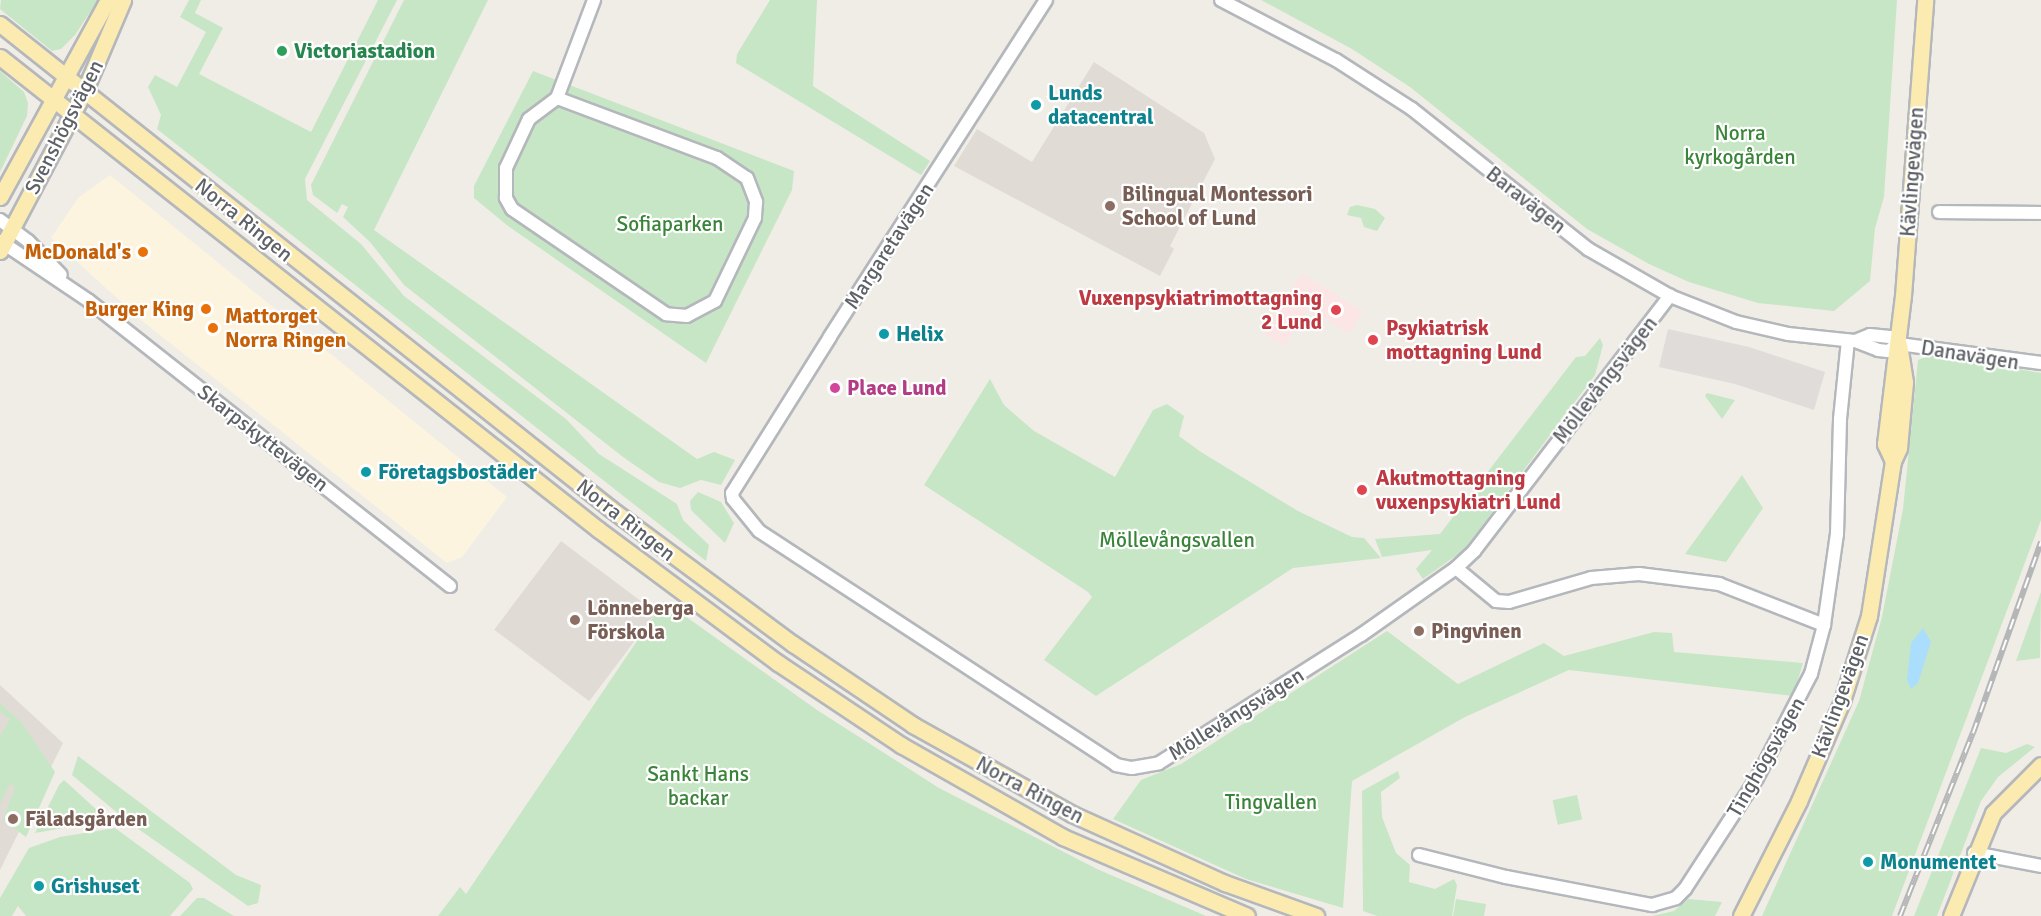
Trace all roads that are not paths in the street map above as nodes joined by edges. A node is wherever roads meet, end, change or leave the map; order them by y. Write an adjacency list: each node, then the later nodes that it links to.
1 (108, 0): 9 (main road, Svenshögsvägen)
2 (123, 0): 10 (main road, Svenshögsvägen)
3 (594, 0): 11 (street)
4 (1046, 0): 24 (street, Margaretavägen)
5 (1221, 0): 20 (street, Baravägen)
6 (1924, 0): 22 (main road, Kävlingevägen)
7 (0, 24): 9 (main road, Norra Ringen)
8 (0, 57): 12 (main road, Norra Ringen)
9 (64, 76): 10 (main road, Norra Ringen); 12 (main road, Svenshögsvägen)
10 (84, 92): 13 (main road, Svenshögsvägen); 33 (main road, Norra Ringen)
11 (557, 98): 11 (street)
12 (51, 99): 13 (main road, Norra Ringen); 14 (main road, Svenshögsvägen)
13 (72, 115): 17 (main road, Svenshögsvägen); 32 (main road, Norra Ringen)
14 (0, 197)
15 (1939, 212): 16 (street)
16 (2041, 213)
17 (6, 224): 18 (main road, Svenshögsvägen); 19 (street, Skarpskyttevägen)
18 (2, 245): 19 (street, Skarpskyttevägen)
19 (76, 291): 26 (street, Skarpskyttevägen)
20 (1670, 296): 21 (street, Baravägen); 25 (street, Möllevångsvägen)
21 (1852, 340): 22 (street, Baravägen); 27 (street, Tinghögsvägen)
22 (1899, 344): 23 (street, Danavägen); 34 (main road, Kävlingevägen)
23 (2041, 363)
24 (732, 493): 25 (street, Möllevångsvägen)
25 (1456, 568): 27 (street)
26 (450, 586)
27 (1824, 625): 30 (street, Tinghögsvägen)
28 (2041, 765): 29 (main road)
29 (1974, 853): 31 (street); 35 (main road)
30 (1419, 855)
31 (2041, 866)
32 (1247, 916)
33 (1316, 916)
34 (1741, 916)
35 (1951, 916)

